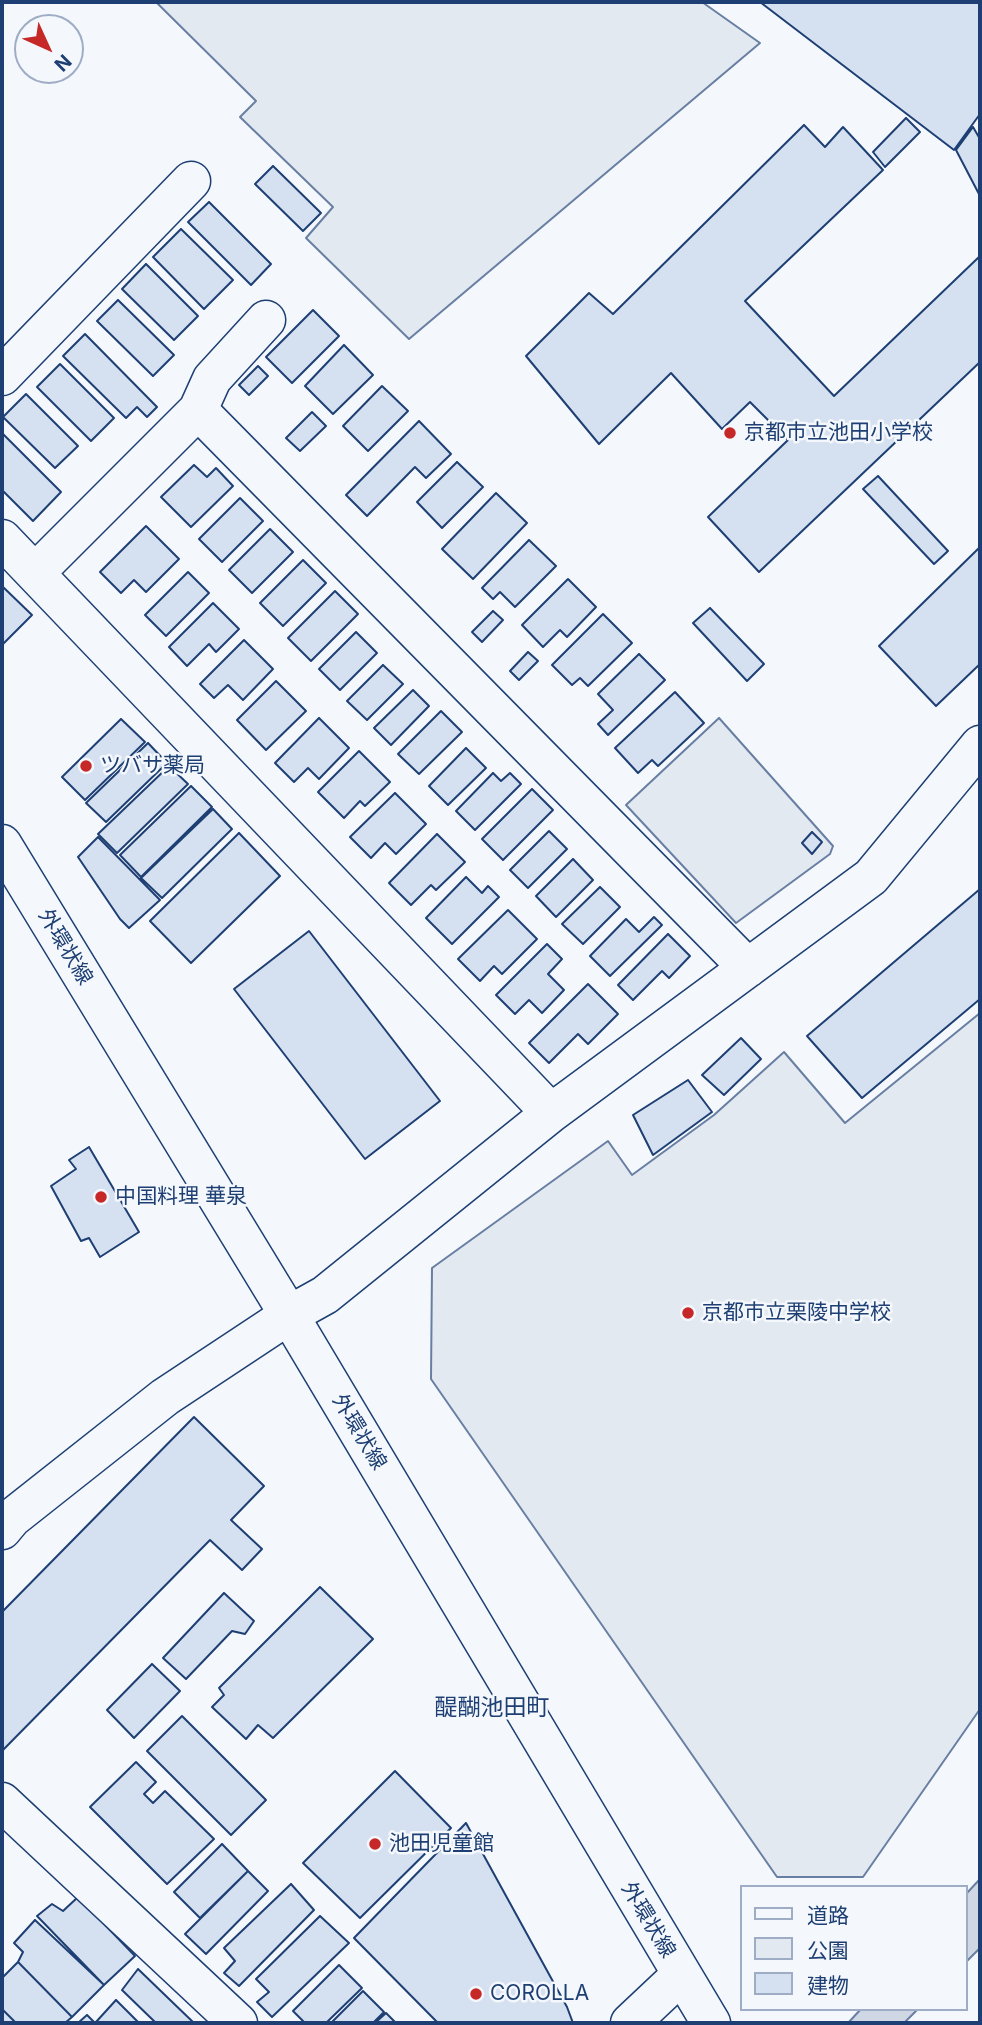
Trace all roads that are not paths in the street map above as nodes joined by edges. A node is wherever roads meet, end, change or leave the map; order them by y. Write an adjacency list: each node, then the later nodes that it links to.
1 (191, 181): 3 (street)
2 (267, 320): 4 (street)
3 (2, 376)
4 (198, 410): 6 (street); 9 (street)
5 (2, 539): 6 (street)
6 (35, 573): 10 (street)
7 (980, 745): 9 (street)
8 (2, 844): 11 (street, 外環状線)
9 (748, 968): 10 (street)
10 (551, 1113): 11 (street)
11 (289, 1315): 12 (street); 14 (street, 外環状線)
12 (2, 1530)
13 (2, 1802): 15 (street)
14 (683, 1977): 16 (street); 17 (street, 外環状線)
15 (238, 2023)
16 (630, 2023)
17 (711, 2023)

